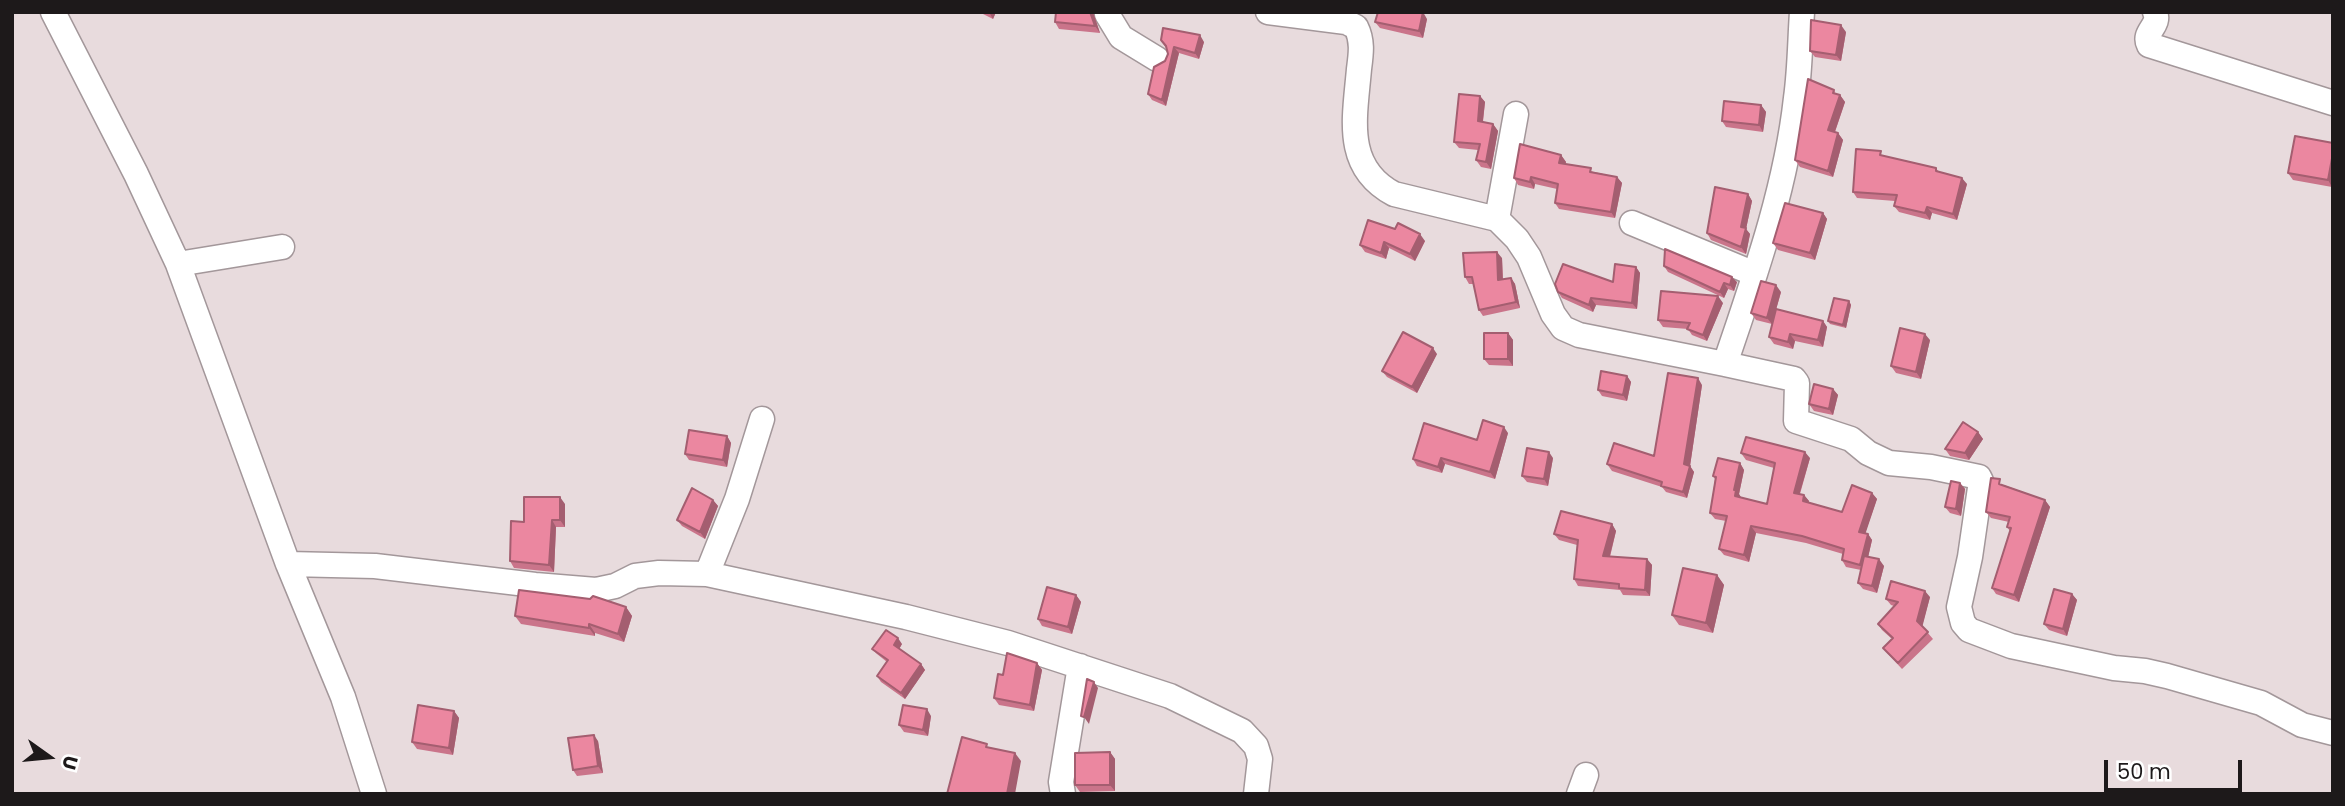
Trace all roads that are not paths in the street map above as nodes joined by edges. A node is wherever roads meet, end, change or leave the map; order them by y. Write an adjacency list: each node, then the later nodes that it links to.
1 (53, 12): 12 (street)
2 (1108, 12): 6 (street)
3 (1268, 12): 9 (street)
4 (1802, 12): 13 (street)
5 (2155, 12): 7 (street)
6 (1157, 59)
7 (2333, 103)
8 (1516, 114): 9 (street)
9 (1497, 219): 14 (street)
10 (1632, 223): 13 (street)
11 (282, 247): 12 (street)
12 (178, 264): 16 (street)
13 (1755, 274): 14 (street)
14 (1726, 364): 19 (street)
15 (762, 419): 17 (street)
16 (288, 564): 17 (street); 20 (street)
17 (707, 573): 18 (street)
18 (1080, 666): 21 (street); 22 (street)
19 (2333, 733)
20 (374, 794)
21 (1063, 794)
22 (1256, 794)

